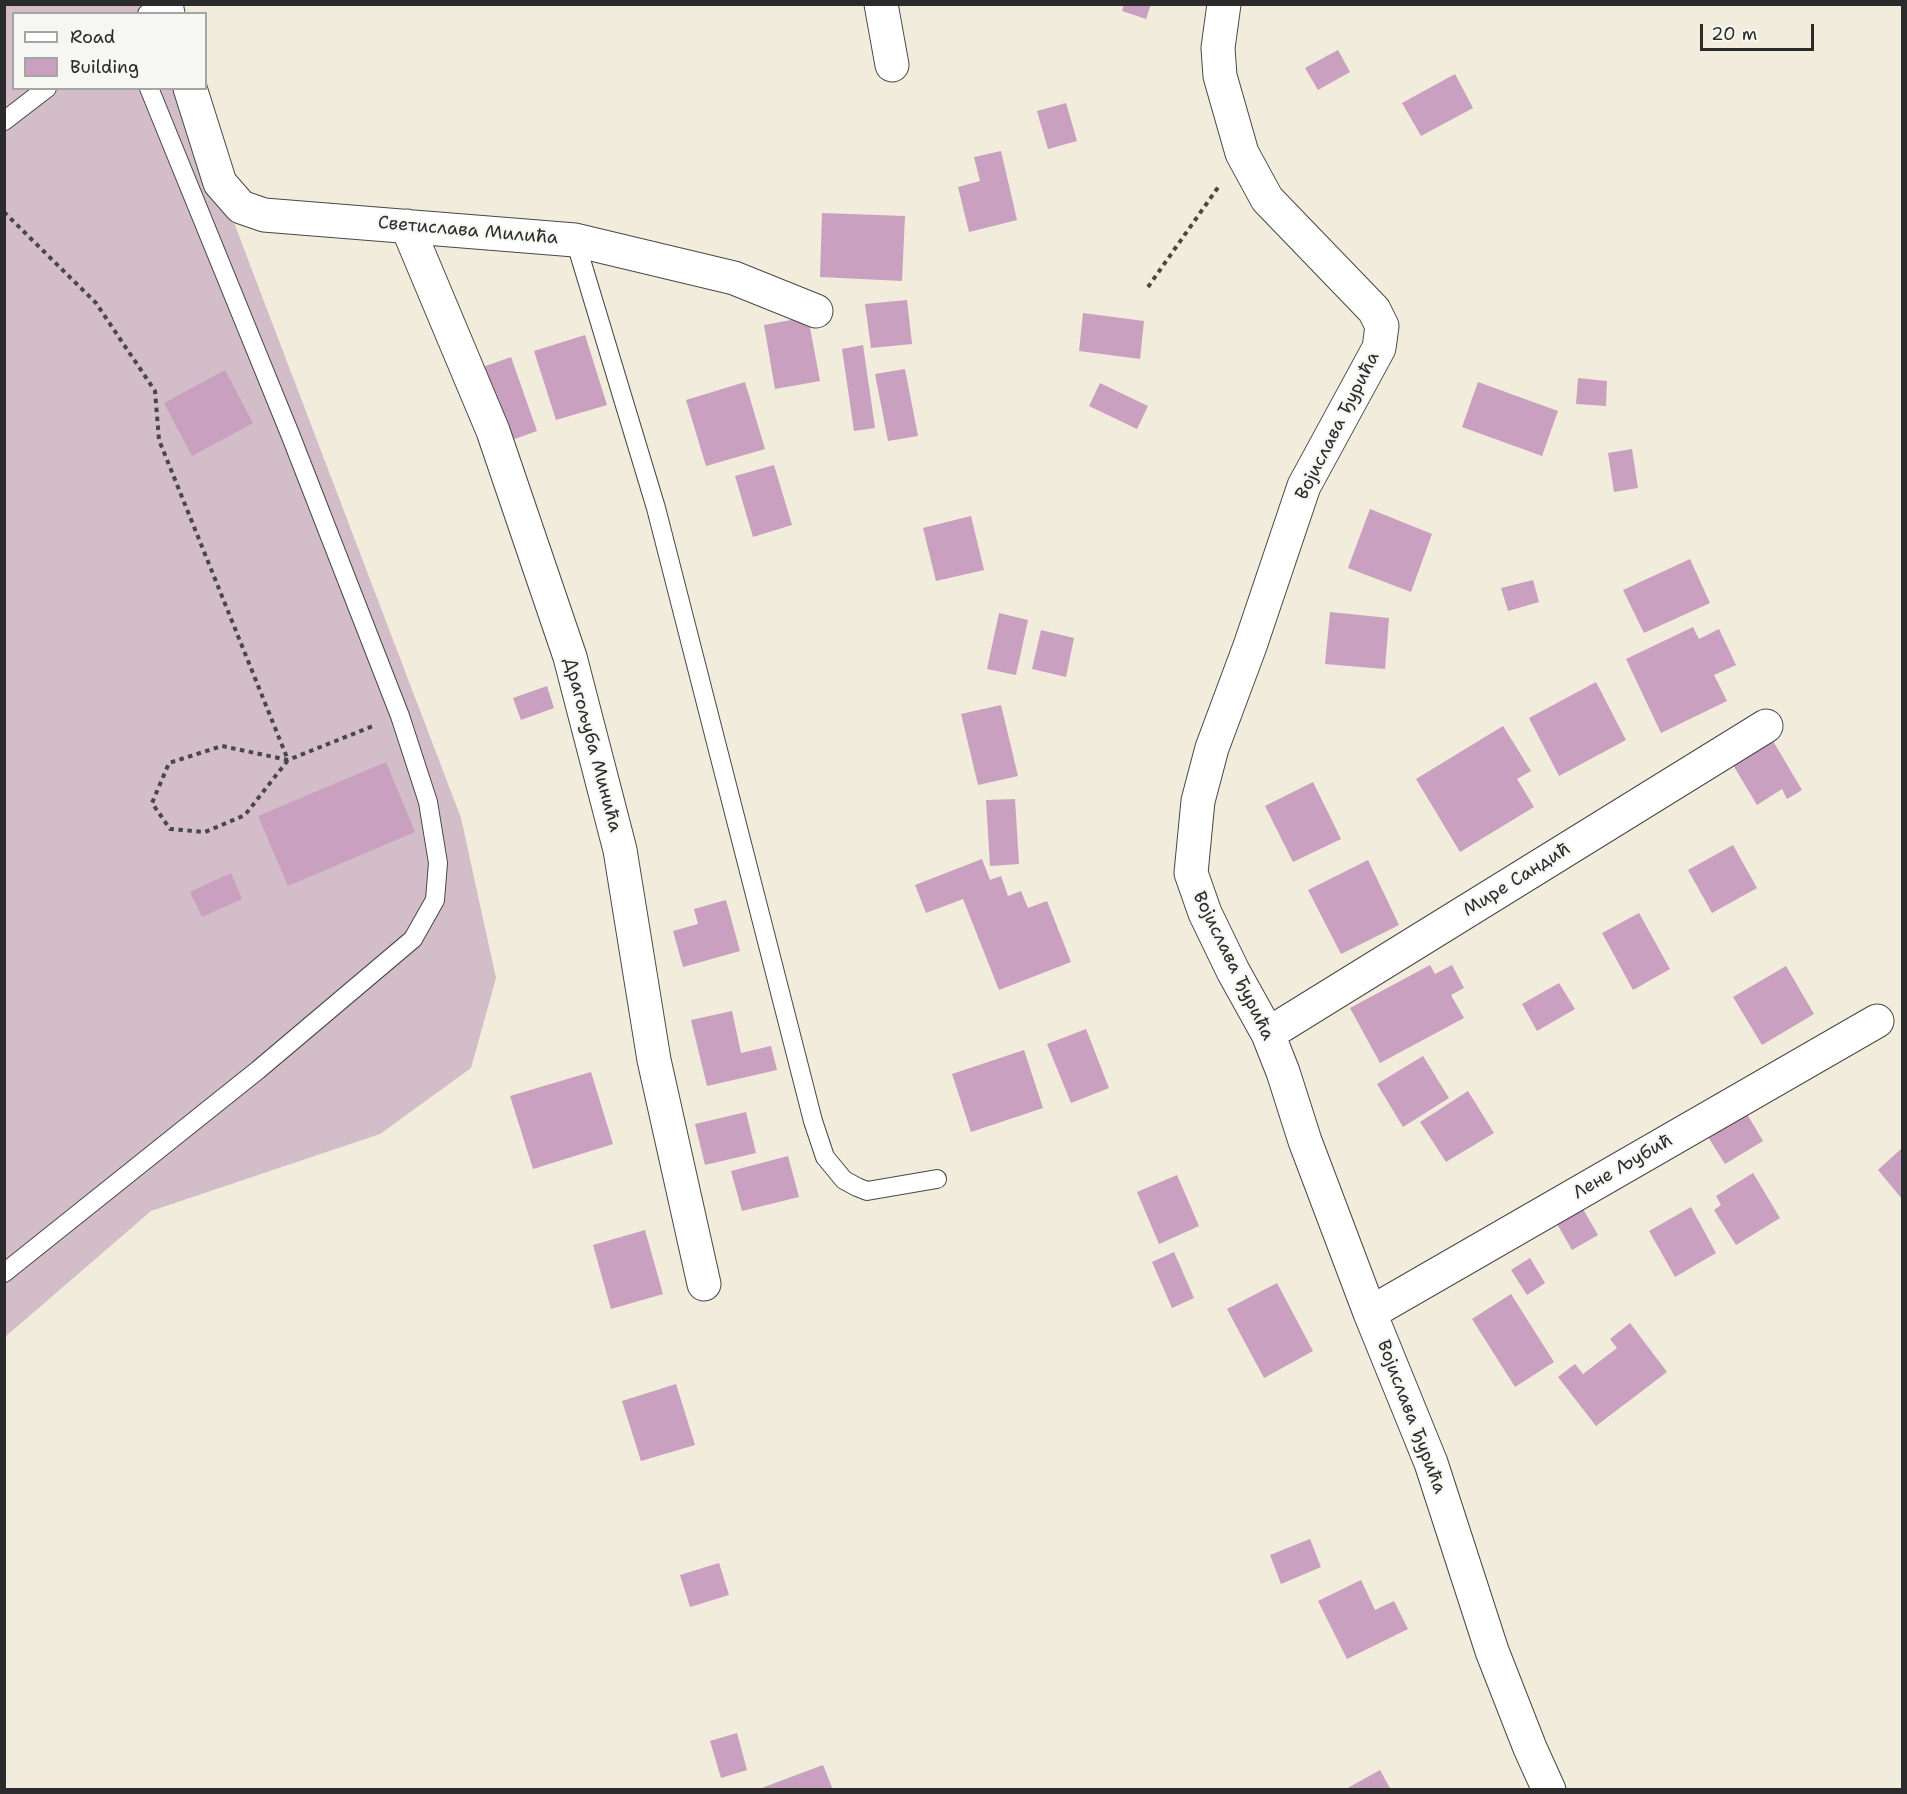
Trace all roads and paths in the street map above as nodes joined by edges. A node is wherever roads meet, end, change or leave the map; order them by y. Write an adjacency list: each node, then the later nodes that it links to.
1 (881, 4): 3 (street)
2 (1224, 4): 8 (street, Војислава Ђурића)
3 (892, 65)
4 (44, 90): 7 (lane)
5 (150, 90): 14 (lane)
6 (191, 90): 10 (street, Светислава Милића)
7 (4, 121)
8 (1242, 153): 12 (path); 18 (street, Војислава Ђурића)
9 (4, 212): 16 (path)
10 (407, 226): 11 (street, Светислава Милића); 21 (street, Драгољуба Минића)
11 (575, 240): 13 (street, Светислава Милића); 19 (lane)
12 (1148, 287)
13 (816, 311)
14 (400, 716): 16 (path); 20 (lane)
15 (1766, 726): 18 (street, Мире Сандић)
16 (288, 760): 16 (path)
17 (1877, 1021): 22 (street, Лене Љубић)
18 (1268, 1034): 22 (street, Војислава Ђурића)
19 (937, 1179)
20 (4, 1273)
21 (704, 1284)
22 (1370, 1313): 23 (street, Војислава Ђурића)
23 (1549, 1790)

